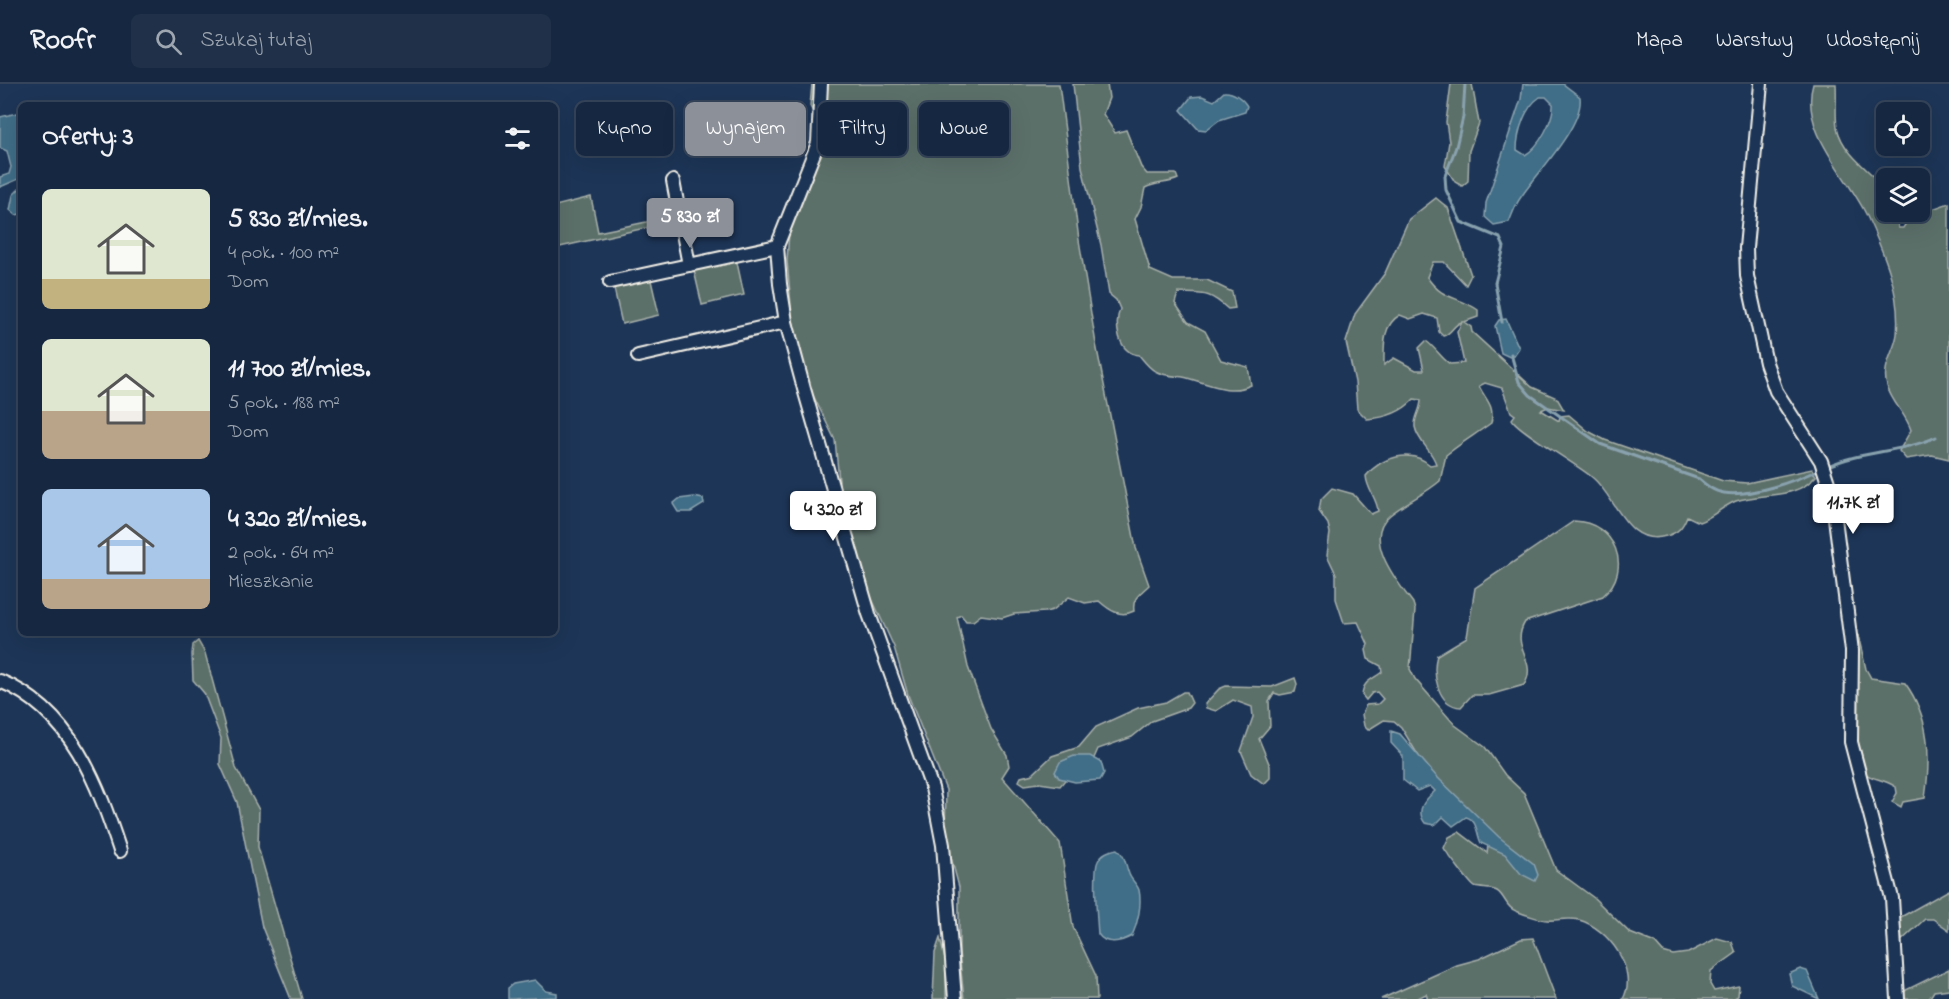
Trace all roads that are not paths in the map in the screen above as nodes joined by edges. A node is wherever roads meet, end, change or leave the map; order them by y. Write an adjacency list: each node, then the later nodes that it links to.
1 (821, 84): 4 (street)
2 (1761, 84): 12 (street)
3 (673, 181): 5 (street)
4 (777, 246): 5 (street); 7 (street)
5 (689, 265): 6 (street)
6 (610, 282)
7 (786, 322): 8 (street); 11 (street)
8 (638, 356)
9 (0, 681): 10 (street)
10 (120, 852)
11 (955, 999)
12 (1898, 999)

